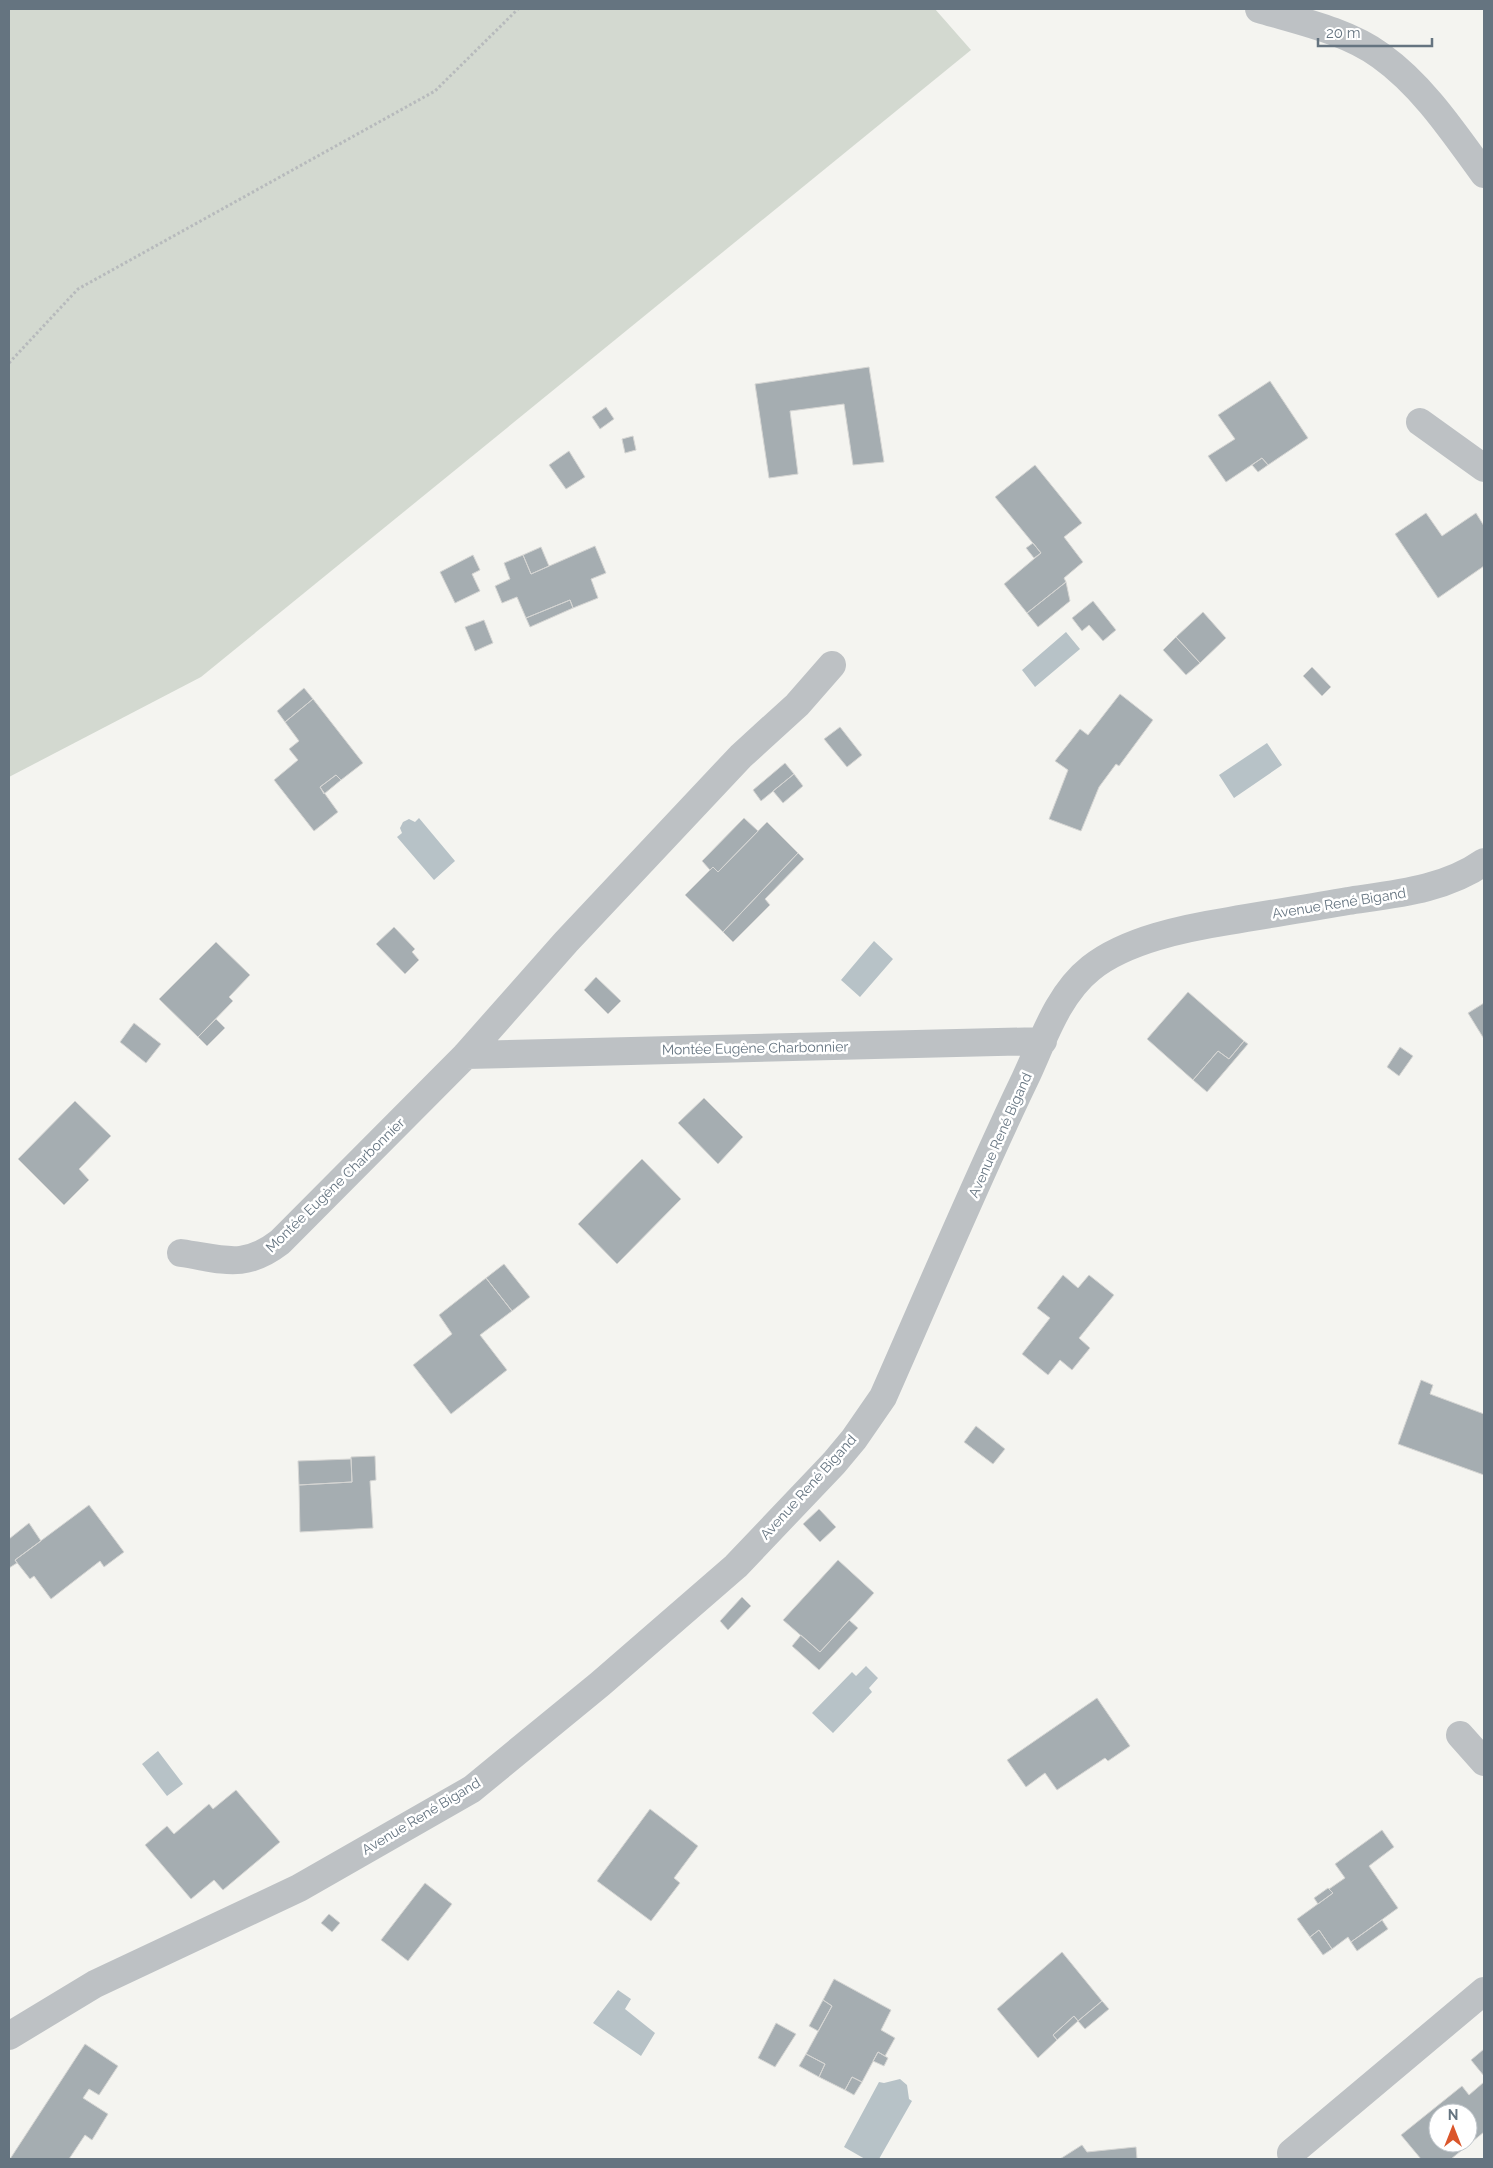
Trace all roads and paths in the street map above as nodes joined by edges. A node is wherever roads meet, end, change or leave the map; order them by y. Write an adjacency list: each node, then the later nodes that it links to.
1 (518, 9): 4 (path)
2 (1259, 9): 3 (street)
3 (1484, 174)
4 (9, 363)
5 (1420, 422): 6 (street)
6 (1484, 468)
7 (832, 665): 10 (street, Montée Eugène Charbonnier)
8 (1484, 862): 9 (street, Avenue René Bigand)
9 (1043, 1041): 10 (street, Montée Eugène Charbonnier); 15 (street, Avenue René Bigand)
10 (466, 1055): 11 (street, Montée Eugène Charbonnier)
11 (181, 1253)
12 (1460, 1735): 13 (street)
13 (1484, 1762)
14 (1484, 1991): 16 (street)
15 (9, 2036)
16 (1291, 2153)

